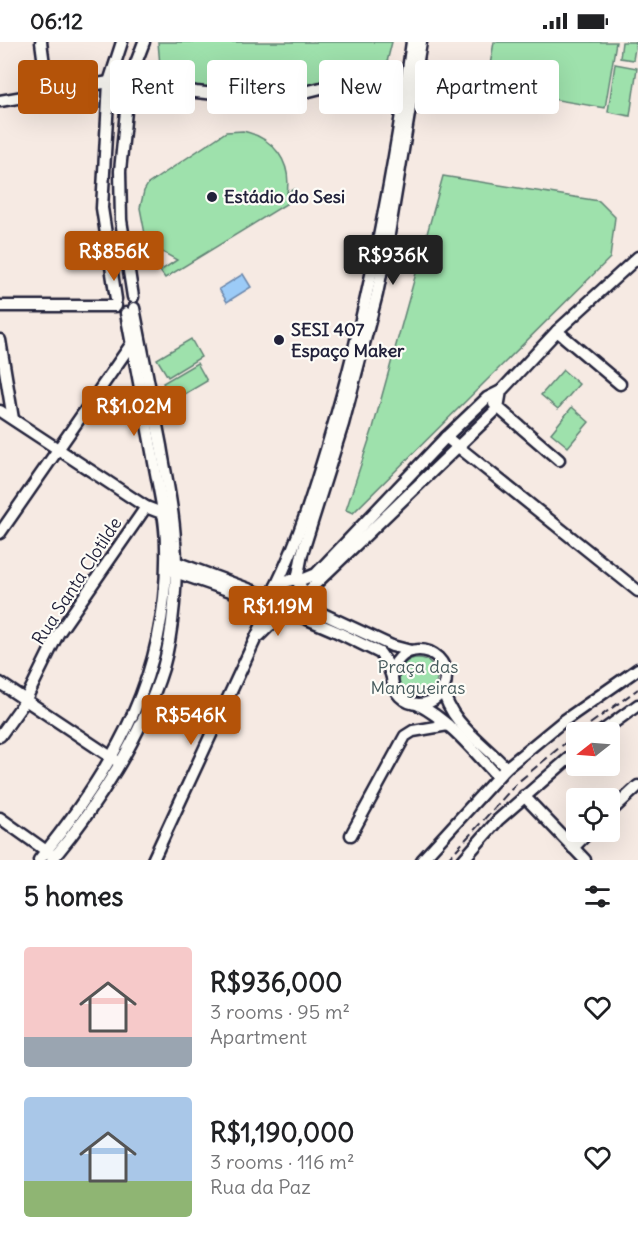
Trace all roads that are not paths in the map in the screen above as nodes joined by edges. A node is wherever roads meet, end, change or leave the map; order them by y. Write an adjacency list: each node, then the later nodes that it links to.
1 (41, 42): 6 (street)
2 (122, 42): 8 (street)
3 (144, 42): 7 (street)
4 (412, 42): 10 (street)
5 (421, 42): 36 (street)
6 (43, 60)
7 (137, 60)
8 (109, 82): 9 (street); 16 (street)
9 (98, 84)
10 (405, 91): 11 (street); 38 (street)
11 (195, 92)
12 (18, 98): 13 (street)
13 (0, 101)
14 (126, 114): 18 (street)
15 (638, 257): 19 (street)
16 (116, 302): 17 (street); 18 (street); 18 (street)
17 (0, 306)
18 (131, 306): 21 (street); 33 (street)
19 (557, 331): 22 (street); 23 (street)
20 (0, 340): 27 (street)
21 (132, 344): 30 (street); 33 (street)
22 (620, 384)
23 (501, 391): 24 (street); 25 (street)
24 (487, 398): 25 (street); 28 (street)
25 (498, 408): 29 (street); 31 (street)
26 (0, 411): 27 (street)
27 (13, 419): 30 (street)
28 (446, 437): 29 (street); 36 (street)
29 (459, 447): 37 (street); 39 (street)
30 (58, 448): 32 (street); 34 (street)
31 (559, 460)
32 (146, 507): 33 (street); 47 (street, Rua Santa Clotilde)
33 (168, 515): 35 (street)
34 (0, 532)
35 (171, 565): 38 (street); 53 (street)
36 (298, 581): 38 (street); 39 (street)
37 (638, 591)
38 (273, 596): 40 (street); 41 (street)
39 (304, 596): 40 (street); 42 (street)
40 (291, 614): 41 (street); 44 (street)
41 (254, 643): 65 (street)
42 (411, 651): 44 (street); 46 (street)
43 (638, 669): 55 (street)
44 (392, 679): 48 (street)
45 (0, 683): 47 (street)
46 (443, 689): 48 (street); 55 (street)
47 (25, 701): 52 (street, Rua Santa Clotilde); 53 (street)
48 (417, 704): 51 (street)
49 (638, 705): 50 (street)
50 (615, 722)
51 (448, 725): 55 (street); 60 (street)
52 (0, 736)
53 (116, 760): 63 (street)
54 (566, 760): 57 (street)
55 (502, 772): 66 (street)
56 (638, 786): 58 (street)
57 (524, 796): 62 (street); 67 (street)
58 (620, 803)
59 (0, 818): 63 (street)
60 (351, 835)
61 (579, 842): 62 (street)
62 (573, 848): 68 (street)
63 (51, 856): 64 (street)
64 (39, 860)
65 (153, 860)
66 (422, 860)
67 (463, 860)
68 (585, 860)

